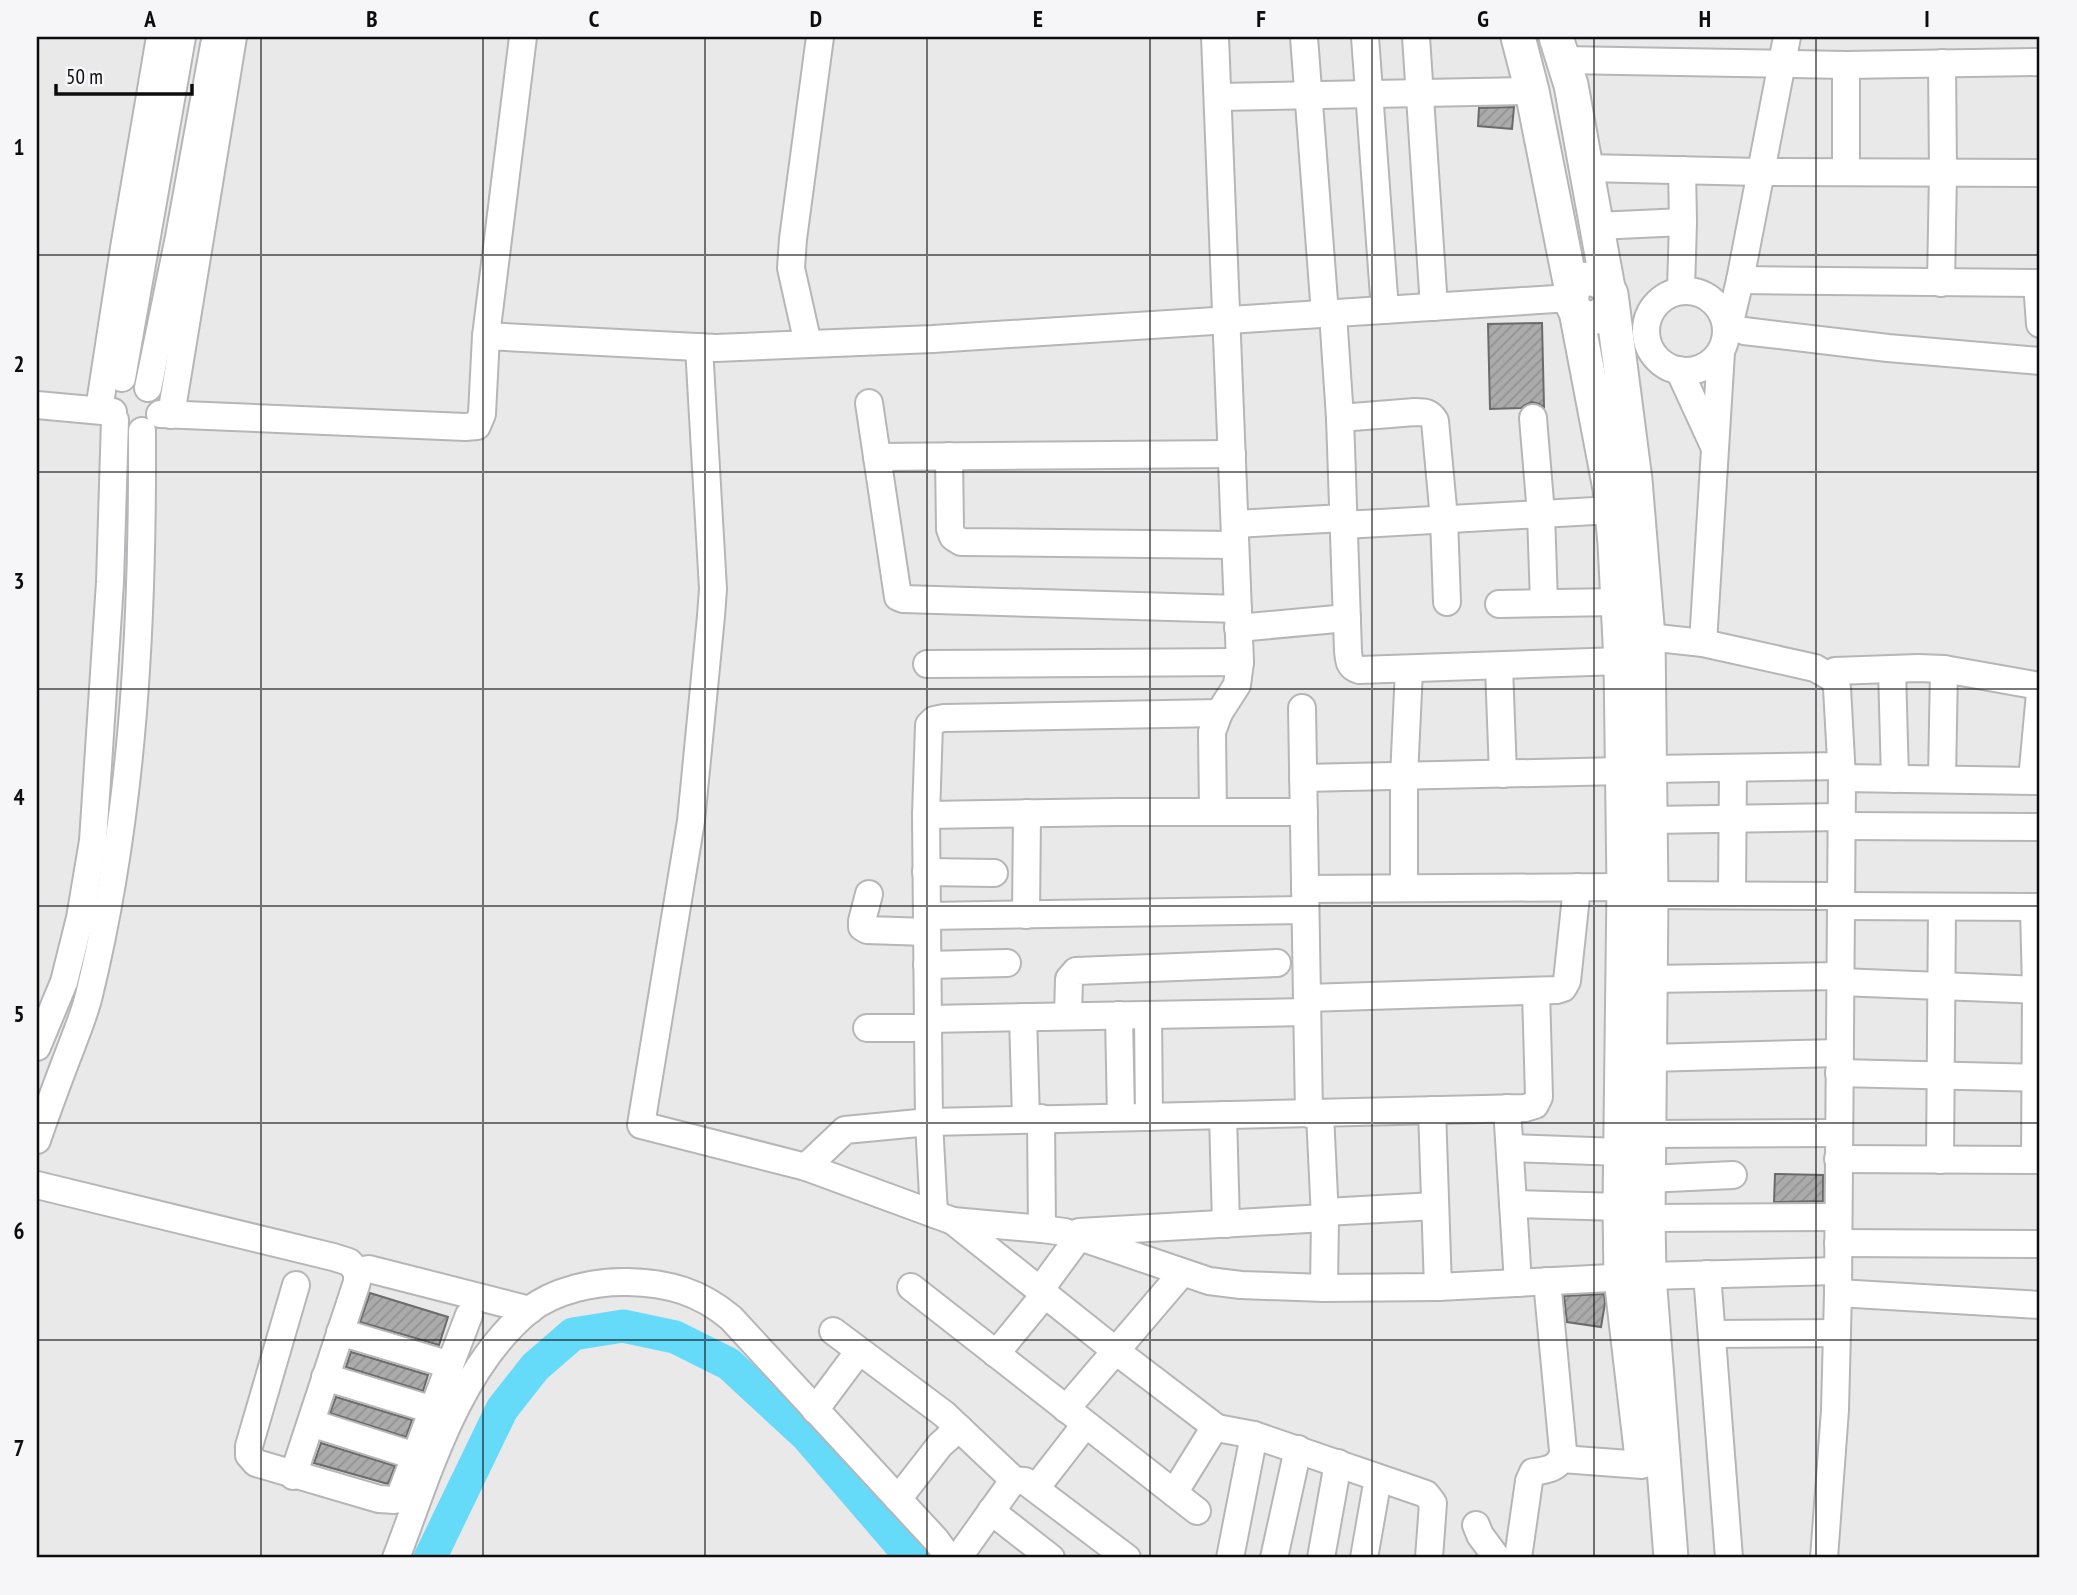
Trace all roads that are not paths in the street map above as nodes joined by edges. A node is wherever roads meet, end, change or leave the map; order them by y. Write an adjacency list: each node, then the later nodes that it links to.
1 (160, 37): 52 (street)
2 (183, 37): 52 (street)
3 (215, 37): 49 (street)
4 (233, 37): 55 (street)
5 (523, 37): 43 (street)
6 (820, 37): 45 (street)
7 (1215, 37): 22 (street)
8 (1304, 37): 21 (street)
9 (1365, 37): 20 (street)
10 (1416, 37): 19 (street)
11 (1518, 37): 18 (main road)
12 (1787, 37): 16 (street)
13 (1559, 48): 16 (street); 23 (main road)
14 (2040, 62): 15 (street)
15 (1942, 63): 17 (street); 27 (street)
16 (1782, 64): 17 (street); 25 (street)
17 (1846, 65): 26 (street)
18 (1532, 91): 19 (street); 36 (main road)
19 (1419, 93): 20 (street); 37 (street)
20 (1369, 94): 21 (street); 39 (street)
21 (1308, 95): 22 (street); 40 (street)
22 (1218, 97): 41 (street)
23 (1586, 167): 24 (street); 30 (main road)
24 (1682, 170): 25 (street); 29 (street)
25 (1760, 172): 26 (street); 31 (street)
26 (1846, 172): 27 (street)
27 (1944, 172): 28 (street); 32 (street)
28 (2040, 173)
29 (1683, 222): 30 (street); 34 (street)
30 (1597, 226): 35 (main road)
31 (1740, 280): 32 (street); 44 (street)
32 (1941, 283): 33 (street)
33 (2039, 283): 42 (street)
34 (1681, 290): 38 (street); 44 (street)
35 (1610, 294): 36 (main road); 38 (street); 71 (main road)
36 (1573, 301): 37 (street); 60 (main road)
37 (1434, 307): 39 (street)
38 (1651, 309): 48 (street)
39 (1385, 310): 40 (street)
40 (1329, 314): 41 (street); 53 (street)
41 (1227, 320): 45 (street); 57 (street)
42 (2040, 324)
43 (486, 336): 46 (street); 55 (street)
44 (1731, 340): 47 (street); 48 (street); 56 (street)
45 (808, 344): 46 (street)
46 (699, 347): 151 (street)
47 (2040, 361)
48 (1679, 370): 56 (street)
49 (148, 388): 52 (street); 55 (street)
50 (869, 403): 59 (street)
51 (37, 405): 52 (street)
52 (111, 408): 55 (street); 130 (street)
53 (1340, 418): 62 (street); 63 (street)
54 (1533, 418): 61 (street)
55 (158, 420): 145 (street)
56 (1716, 449): 72 (street)
57 (1232, 454): 58 (street); 64 (street)
58 (950, 456): 59 (street); 64 (street)
59 (877, 457): 69 (street)
60 (1612, 510): 61 (street); 66 (main road)
61 (1541, 514): 62 (street); 67 (street)
62 (1444, 519): 63 (street); 65 (street)
63 (1344, 521): 64 (street); 70 (street)
64 (1235, 534): 69 (street)
65 (1447, 602)
66 (1618, 602): 67 (street); 73 (main road)
67 (1544, 603): 68 (street)
68 (1499, 604)
69 (1238, 618): 70 (street); 74 (street)
70 (1347, 618): 79 (street)
71 (1648, 637): 72 (street); 86 (main road)
72 (1703, 643): 80 (street)
73 (1621, 661): 76 (street); 86 (main road)
74 (1240, 662): 75 (street); 84 (street)
75 (927, 664)
76 (1499, 667): 79 (street); 88 (street)
77 (1892, 669): 78 (street); 80 (street); 91 (street)
78 (1944, 669): 81 (street); 92 (street)
79 (1409, 670): 89 (street)
80 (1834, 680): 87 (street)
81 (2040, 686)
82 (2040, 692): 93 (street)
83 (1302, 708): 90 (street)
84 (1219, 713): 94 (street); 97 (street)
85 (1733, 768): 86 (street); 87 (street); 98 (street)
86 (1636, 770): 88 (street); 99 (main road); 106 (main road)
87 (1842, 772): 91 (street); 100 (street)
88 (1503, 774): 89 (street)
89 (1404, 777): 90 (street); 105 (street)
90 (1303, 778): 95 (street)
91 (1895, 779): 92 (street)
92 (1942, 779): 93 (street)
93 (2036, 780)
94 (1213, 812): 95 (street); 96 (street)
95 (1304, 812): 109 (street)
96 (1027, 813): 97 (street); 113 (street)
97 (926, 815): 102 (street)
98 (1732, 819): 99 (street); 100 (street); 108 (street)
99 (1651, 820): 106 (main road)
100 (1841, 821): 101 (street); 110 (street)
101 (2040, 827)
102 (926, 872): 103 (street); 114 (street)
103 (994, 873)
104 (1577, 887): 105 (street); 106 (street); 123 (street)
105 (1404, 888): 109 (street)
106 (1638, 891): 108 (street); 119 (main road); 147 (main road)
107 (869, 894): 114 (street)
108 (1732, 894): 110 (street)
109 (1305, 900): 113 (street); 124 (street)
110 (1841, 901): 111 (street); 120 (street)
111 (1942, 907): 112 (street); 121 (street)
112 (2037, 907): 122 (street)
113 (1026, 915): 114 (street)
114 (927, 924): 117 (street)
115 (1277, 963): 118 (street)
116 (1007, 964): 117 (street)
117 (927, 965): 128 (street)
118 (1124, 969): 125 (street); 126 (street)
119 (1650, 979): 120 (street); 131 (main road)
120 (1840, 979): 121 (street); 132 (street)
121 (1941, 986): 122 (street); 133 (street)
122 (2038, 990): 134 (street)
123 (1536, 991): 124 (street); 135 (street)
124 (1307, 1005): 125 (street); 137 (street)
125 (1131, 1015): 126 (street); 139 (street); 140 (street)
126 (1068, 1016): 127 (street)
127 (1023, 1017): 128 (street); 141 (street)
128 (928, 1023): 129 (street); 142 (street)
129 (867, 1028)
130 (37, 1047)
131 (1648, 1058): 132 (street); 144 (main road)
132 (1839, 1063): 133 (street); 143 (street)
133 (1940, 1075): 134 (street); 149 (street)
134 (2037, 1078): 150 (street)
135 (1507, 1108): 136 (street); 146 (street)
136 (1432, 1111): 137 (street); 156 (street)
137 (1315, 1114): 138 (street); 158 (street)
138 (1223, 1115): 140 (street); 160 (street)
139 (1121, 1117): 140 (street); 141 (street)
140 (1149, 1117)
141 (1033, 1119): 142 (street); 162 (street)
142 (929, 1122): 151 (street); 159 (street)
143 (1839, 1133): 144 (street); 148 (street)
144 (1648, 1134): 153 (main road)
145 (37, 1139)
146 (1510, 1148): 147 (street); 155 (street)
147 (1620, 1152): 157 (main road)
148 (1838, 1159): 149 (street); 161 (street)
149 (1940, 1160): 150 (street)
150 (2038, 1160)
151 (806, 1167): 159 (street)
152 (1733, 1175): 153 (street)
153 (1647, 1179): 157 (main road)
154 (37, 1185): 164 (street)
155 (1513, 1204): 157 (street); 170 (street)
156 (1435, 1206): 158 (street); 173 (street)
157 (1634, 1213): 161 (street); 167 (main road)
158 (1325, 1215): 160 (street); 174 (street)
159 (943, 1218): 162 (street); 175 (street)
160 (1226, 1224): 162 (street)
161 (1838, 1230): 163 (street); 169 (street)
162 (1062, 1233): 165 (street); 175 (street)
163 (2040, 1244)
164 (357, 1271): 177 (street); 180 (street)
165 (1182, 1273): 174 (street); 184 (street)
166 (1707, 1275): 167 (street); 169 (street); 182 (street)
167 (1635, 1277): 168 (street); 199 (main road); 219 (main road)
168 (1547, 1281): 170 (street); 197 (street)
169 (1838, 1282): 176 (street); 181 (street)
170 (1518, 1283): 173 (street)
171 (296, 1285): 200 (street)
172 (911, 1287): 185 (street)
173 (1438, 1287): 174 (street)
174 (1324, 1288)
175 (1042, 1292): 184 (street); 185 (street)
176 (2040, 1305)
177 (530, 1310): 189 (street); 207 (street)
178 (468, 1315): 186 (street)
179 (833, 1331): 183 (street)
180 (340, 1332): 186 (street); 187 (street)
181 (1837, 1333): 182 (street); 221 (street)
182 (1712, 1334): 220 (street)
183 (859, 1350): 189 (street); 192 (street)
184 (1116, 1351): 190 (street); 193 (street)
185 (996, 1354): 190 (street)
186 (450, 1365): 188 (street)
187 (326, 1377): 188 (street); 191 (street)
188 (433, 1410): 196 (street)
189 (816, 1410): 204 (street)
190 (1076, 1417): 202 (street); 203 (street)
191 (310, 1423): 196 (street); 200 (street)
192 (959, 1428): 202 (street); 204 (street)
193 (1217, 1428): 194 (street); 203 (street)
194 (1254, 1434): 195 (street); 212 (street)
195 (1298, 1449): 198 (street); 213 (street)
196 (415, 1456): 200 (street)
197 (1562, 1459): 199 (street); 217 (street)
198 (1338, 1463): 201 (street); 214 (street)
199 (1643, 1465): 218 (main road)
200 (293, 1476)
201 (1378, 1478): 215 (street); 216 (street)
202 (1025, 1485): 205 (street); 211 (street)
203 (1174, 1493): 206 (street)
204 (898, 1499): 208 (street)
205 (991, 1511): 209 (street); 210 (street)
206 (1197, 1511)
207 (396, 1558)
208 (950, 1558)
209 (958, 1558)
210 (1051, 1558)
211 (1127, 1558)
212 (1230, 1558)
213 (1275, 1558)
214 (1321, 1558)
215 (1364, 1558)
216 (1429, 1558)
217 (1518, 1558)
218 (1648, 1558)
219 (1671, 1558)
220 (1729, 1558)
221 (1824, 1558)

